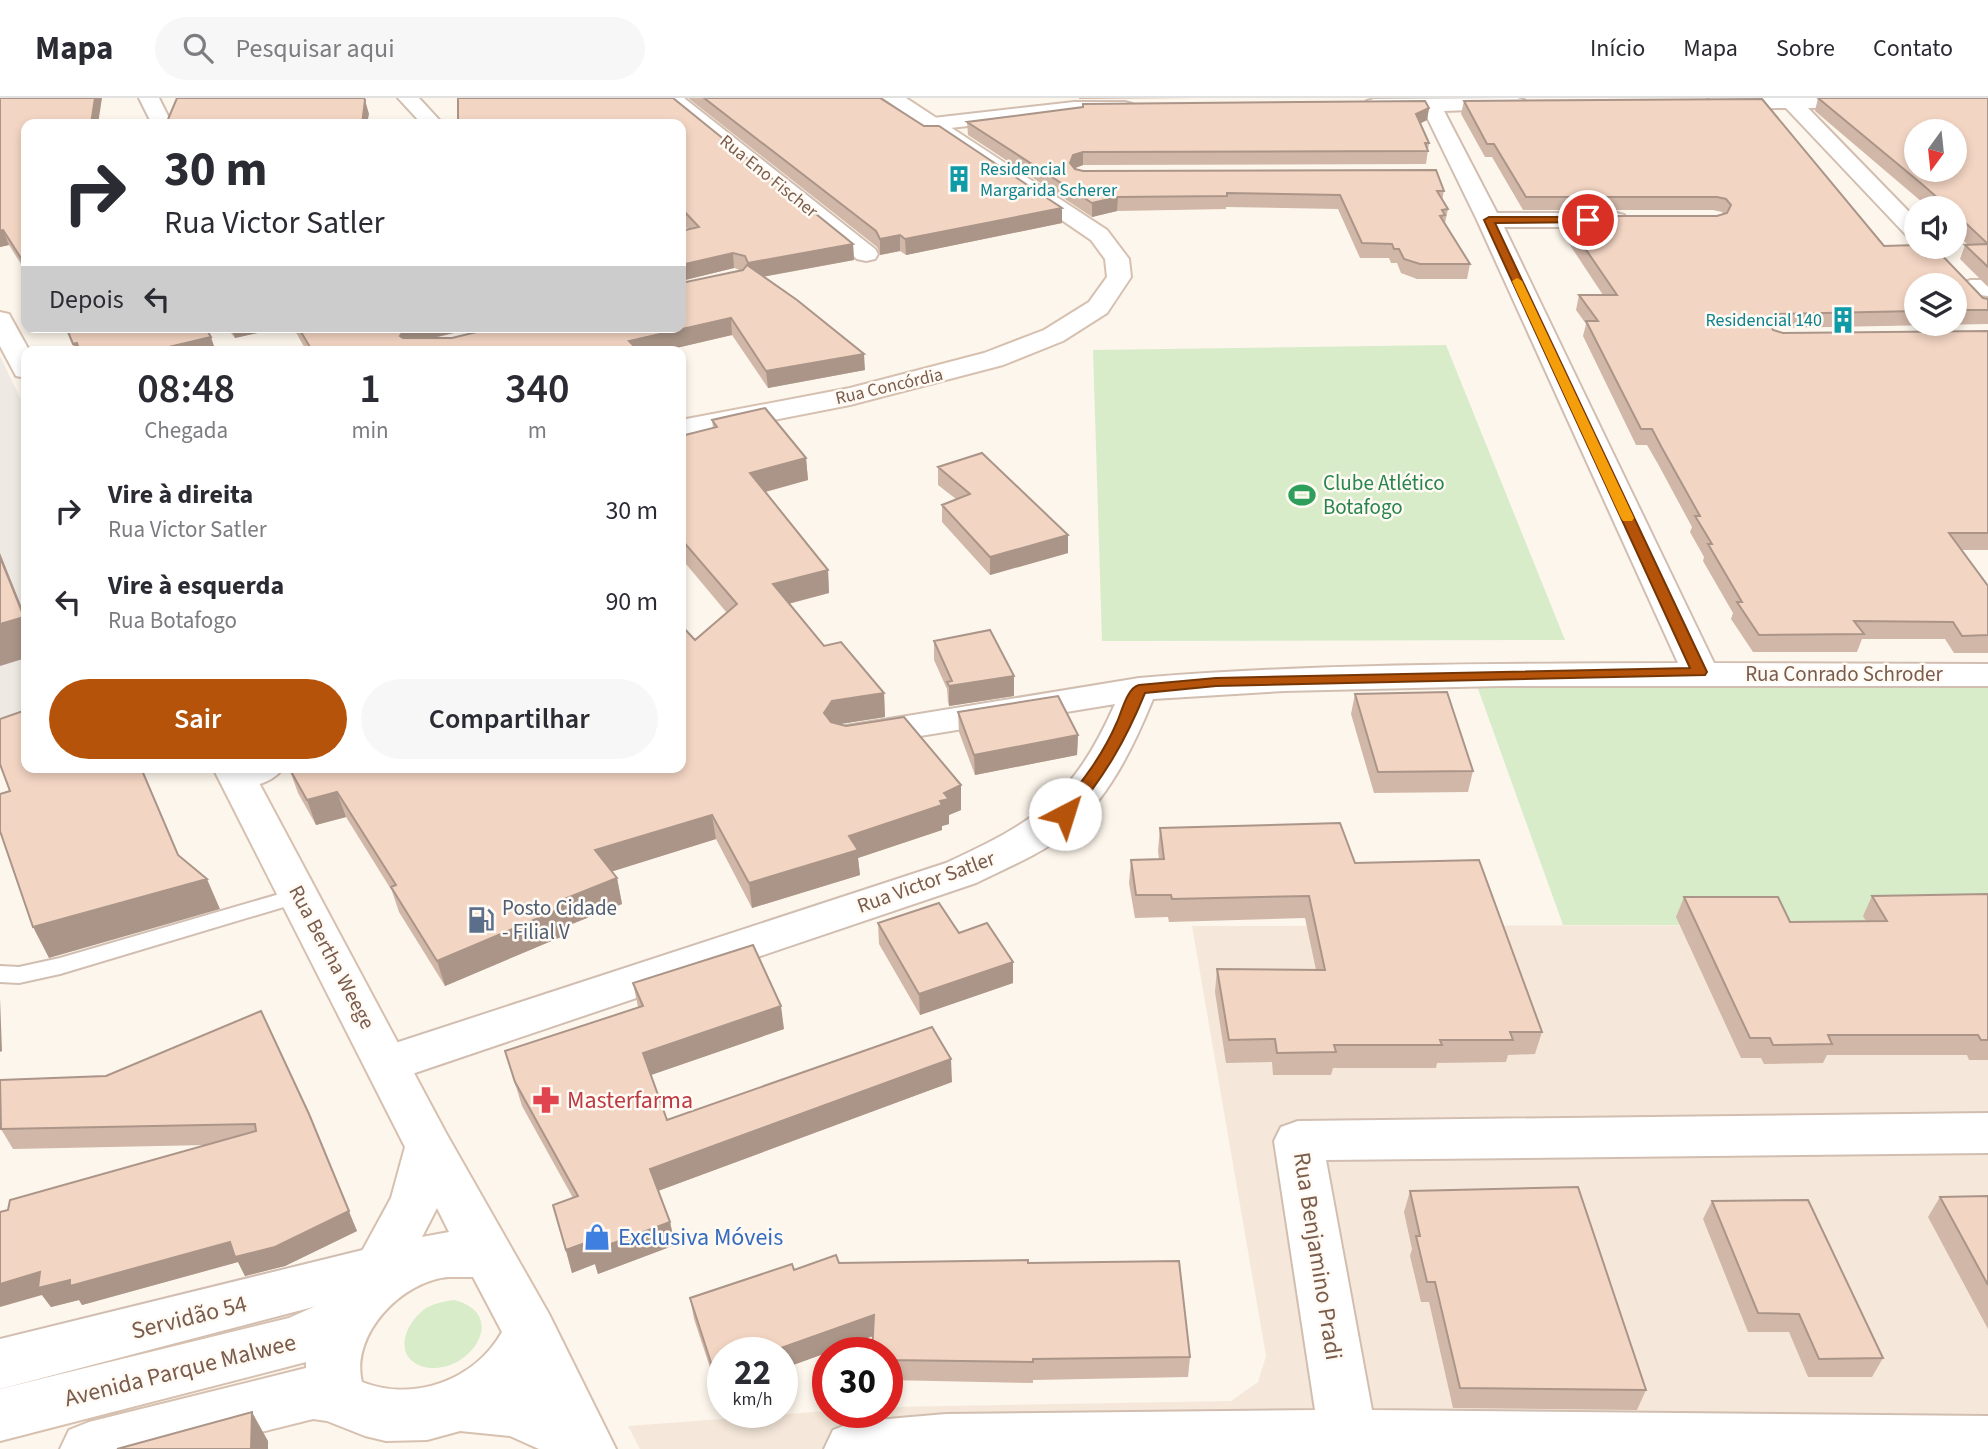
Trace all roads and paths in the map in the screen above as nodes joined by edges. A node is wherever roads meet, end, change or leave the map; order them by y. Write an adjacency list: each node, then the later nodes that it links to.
1 (149, 98): 12 (street)
2 (408, 98): 13 (street)
3 (672, 98): 18 (street, Rua Eno Fischer)
4 (893, 98): 14 (street)
5 (1896, 101): 6 (street)
6 (1791, 102): 7 (street); 17 (street)
7 (1693, 103)
8 (1431, 104): 9 (street); 10 (street); 15 (street)
9 (1541, 104)
10 (1351, 105)
11 (1140, 107): 14 (street)
12 (160, 119)
13 (428, 119)
14 (933, 124): 21 (street, Rua Concórdia)
15 (1489, 220): 16 (street); 22 (street)
16 (1634, 220)
17 (1904, 220)
18 (866, 254)
19 (0, 320): 20 (street)
20 (21, 360)
21 (686, 428)
22 (1700, 672): 23 (street, Rua Conrado Schroder); 24 (street)
23 (1988, 675)
24 (1139, 689): 25 (street); 29 (street, Rua Victor Satler)
25 (847, 736)
26 (246, 773): 27 (street, Rua Bertha Weege)
27 (300, 895): 28 (lane); 29 (street, Rua Bertha Weege)
28 (0, 974)
29 (387, 1064): 31 (street, Rua Bertha Weege)
30 (1988, 1133): 39 (street, Rua Benjamino Pradi)
31 (429, 1147): 32 (street, Rua Bertha Weege); 33 (street)
32 (490, 1255): 33 (street); 34 (street, Rua Bertha Weege)
33 (366, 1289): 35 (street, Servidão 54); 36 (street); 38 (street, Avenida Parque Malwee)
34 (530, 1331): 37 (street); 42 (street, Rua Bertha Weege)
35 (0, 1364)
36 (340, 1399): 37 (street); 41 (street)
37 (461, 1405): 42 (street, Rua Bertha Weege)
38 (0, 1415)
39 (1348, 1437): 40 (street); 43 (street)
40 (1988, 1443)
41 (89, 1449)
42 (584, 1449)
43 (853, 1449)

